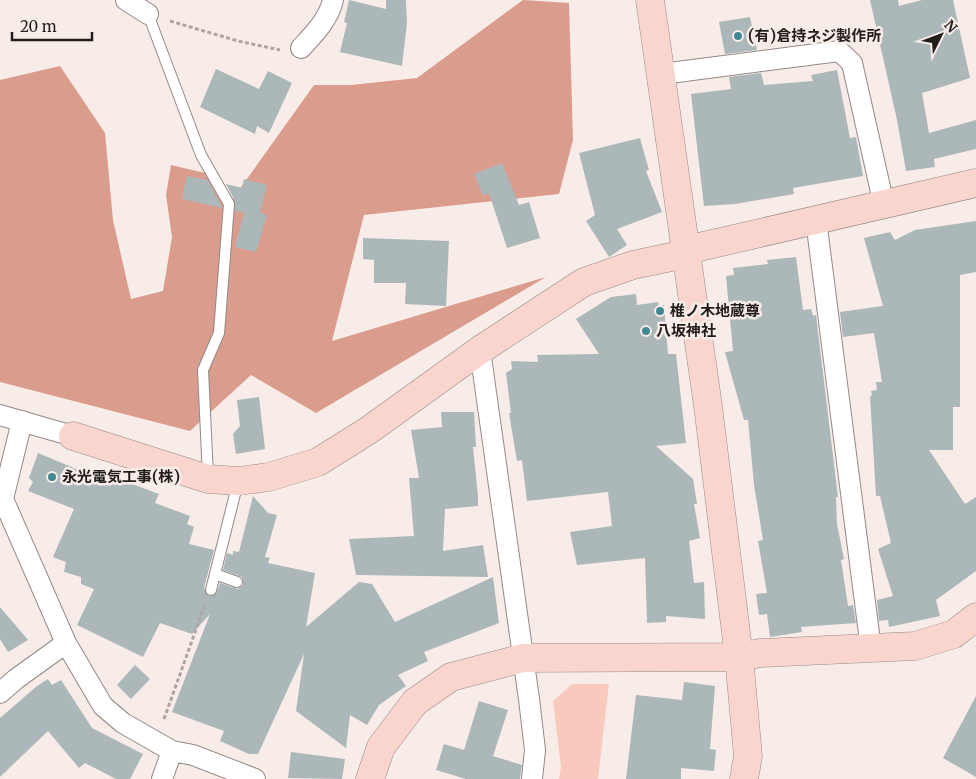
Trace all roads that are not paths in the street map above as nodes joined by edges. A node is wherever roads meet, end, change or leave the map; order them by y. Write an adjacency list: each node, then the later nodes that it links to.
1 (127, 0): 4 (street)
2 (333, 0): 5 (street)
3 (650, 0): 6 (street)
4 (148, 14): 15 (lane)
5 (301, 48)
6 (662, 74): 8 (street); 10 (street)
7 (976, 183): 8 (street)
8 (884, 205): 9 (street)
9 (816, 220): 10 (street); 22 (street)
10 (685, 254): 11 (street); 23 (street)
11 (480, 350): 16 (street); 24 (street)
12 (0, 415): 13 (street)
13 (22, 421): 14 (street); 21 (street)
14 (73, 436): 15 (street)
15 (208, 479): 16 (street)
16 (239, 481): 17 (lane)
17 (215, 574): 18 (lane); 19 (lane)
18 (237, 582)
19 (211, 590)
20 (976, 617): 22 (street)
21 (66, 644): 25 (street); 26 (street)
22 (871, 649): 23 (street)
23 (739, 657): 24 (street); 31 (street)
24 (523, 658): 29 (street); 30 (street)
25 (0, 693)
26 (164, 747): 27 (street); 28 (street)
27 (162, 779)
28 (255, 779)
29 (370, 779)
30 (532, 779)
31 (744, 779)

